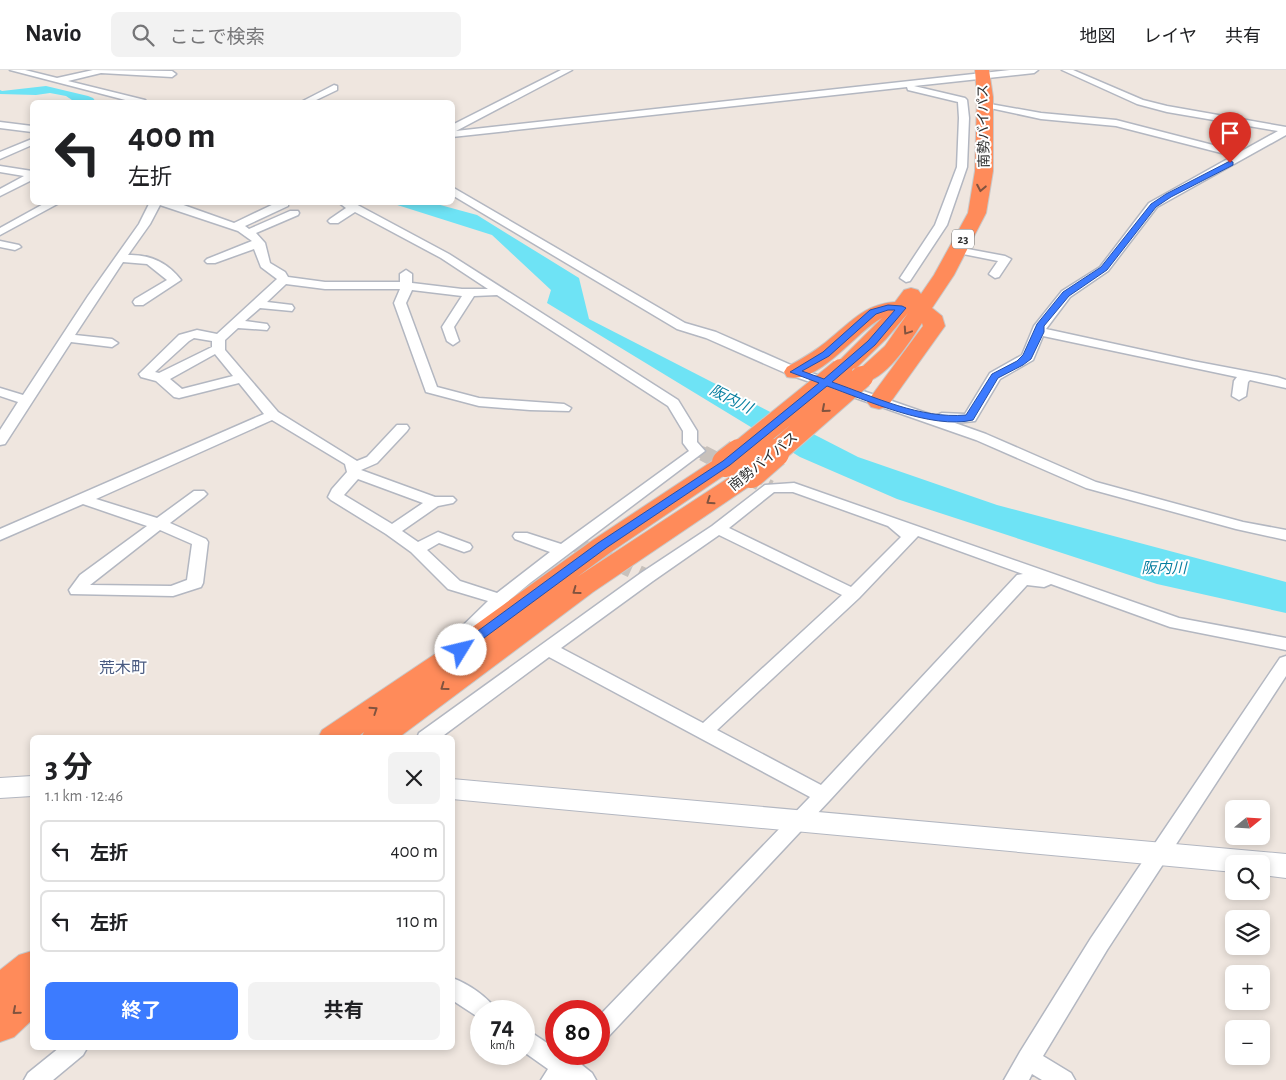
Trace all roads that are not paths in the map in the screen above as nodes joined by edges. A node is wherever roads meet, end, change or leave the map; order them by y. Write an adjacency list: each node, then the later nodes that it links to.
1 (14, 70): 8 (street)
2 (104, 70): 7 (street); 8 (street)
3 (568, 70): 15 (street)
4 (1034, 70): 6 (street)
5 (1066, 70): 17 (street)
6 (976, 73): 9 (street); 44 (highway, 南勢バイパス / 23, one-way to 44); 56 (highway, 南勢バイパス / 23)
7 (172, 74)
8 (57, 80): 11 (street)
9 (899, 85): 18 (street); 48 (street)
10 (334, 88): 12 (street)
11 (134, 100)
12 (310, 100)
13 (993, 106): 20 (street)
14 (0, 125): 16 (street)
15 (455, 127)
16 (30, 129)
17 (1286, 131): 20 (street)
18 (455, 134)
19 (30, 143): 21 (street)
20 (1241, 155): 59 (street)
21 (0, 156)
22 (30, 164): 24 (street)
23 (0, 169): 24 (street)
24 (16, 171): 25 (street)
25 (30, 174)
26 (30, 176): 28 (street)
27 (455, 192): 64 (street)
28 (0, 193)
29 (50, 205): 39 (street)
30 (154, 205): 45 (street)
31 (172, 205): 35 (street)
32 (196, 205): 35 (street)
33 (282, 205): 38 (street)
34 (349, 205): 37 (street); 51 (street)
35 (187, 210): 38 (street)
36 (294, 213): 40 (street)
37 (334, 221)
38 (236, 226): 40 (street)
39 (0, 232)
40 (248, 233): 41 (street)
41 (259, 243): 46 (street); 49 (street)
42 (0, 244): 43 (street)
43 (15, 247)
44 (957, 250): 47 (street); 56 (highway, 南勢バイパス / 23)
45 (120, 259): 53 (street); 60 (street)
46 (211, 261)
47 (995, 274)
48 (906, 278)
49 (283, 280): 50 (street); 54 (street)
50 (405, 280): 52 (street); 73 (street)
51 (500, 291): 52 (street); 92 (street)
52 (471, 292): 61 (street)
53 (139, 302)
54 (256, 304): 55 (street); 57 (street)
55 (288, 308)
56 (912, 309): 64 (highway); 72 (highway); 78 (highway, 南勢バイパス / 23, bridge)
57 (234, 324): 58 (street); 63 (street)
58 (263, 328)
59 (1039, 332): 65 (street); 74 (street)
60 (68, 338): 62 (street); 71 (street)
61 (452, 341)
62 (112, 343)
63 (219, 344): 66 (street); 66 (street); 67 (street)
64 (795, 372): 72 (street)
65 (1246, 376): 68 (street); 70 (street)
66 (161, 378): 67 (street)
67 (242, 378): 75 (street)
68 (1283, 379)
69 (0, 392): 71 (street)
70 (1239, 396)
71 (26, 400): 77 (street)
72 (879, 402): 74 (street)
73 (564, 408)
74 (910, 412): 88 (street)
75 (273, 415): 79 (street); 81 (street)
76 (402, 428): 79 (street)
77 (0, 441)
78 (739, 468): 98 (highway, 南勢バイパス / 23); 102 (highway, 南勢バイパス / 23, one-way to 102)
79 (354, 470): 82 (street); 86 (street)
80 (199, 494): 84 (street)
81 (82, 499): 84 (street); 87 (street)
82 (441, 501): 86 (street)
83 (886, 518): 85 (street); 93 (street); 94 (street)
84 (161, 525): 84 (street)
85 (718, 529): 94 (street); 97 (street)
86 (392, 530): 91 (street)
87 (0, 535)
88 (1286, 535)
89 (521, 536): 92 (street)
90 (464, 547): 91 (street)
91 (417, 549): 95 (street)
92 (563, 549): 95 (street)
93 (1073, 586): 96 (street); 107 (street)
94 (853, 594): 100 (street)
95 (500, 599): 98 (street)
96 (1286, 644)
97 (547, 650): 100 (street); 103 (street)
98 (445, 661): 101 (highway, 南勢バイパス / 23, one-way to 98)
99 (1286, 662): 109 (street)
100 (705, 731): 107 (street)
101 (337, 735)
102 (380, 735)
103 (430, 735)
104 (30, 786): 105 (street)
105 (0, 788)
106 (455, 789): 108 (street)
107 (823, 795): 108 (street)
108 (800, 819): 109 (street); 116 (street)
109 (1161, 853): 110 (street); 120 (street)
110 (1286, 866)
111 (30, 968): 113 (highway)
112 (455, 990): 115 (street)
113 (0, 992)
114 (30, 999): 117 (highway, one-way to 117)
115 (470, 1001)
116 (610, 1019)
117 (0, 1025)
118 (535, 1048): 121 (street)
119 (74, 1050): 122 (street)
120 (1028, 1059): 124 (street); 125 (street)
121 (565, 1067): 123 (street)
122 (36, 1080)
123 (584, 1080)
124 (1016, 1080)
125 (1063, 1080)

